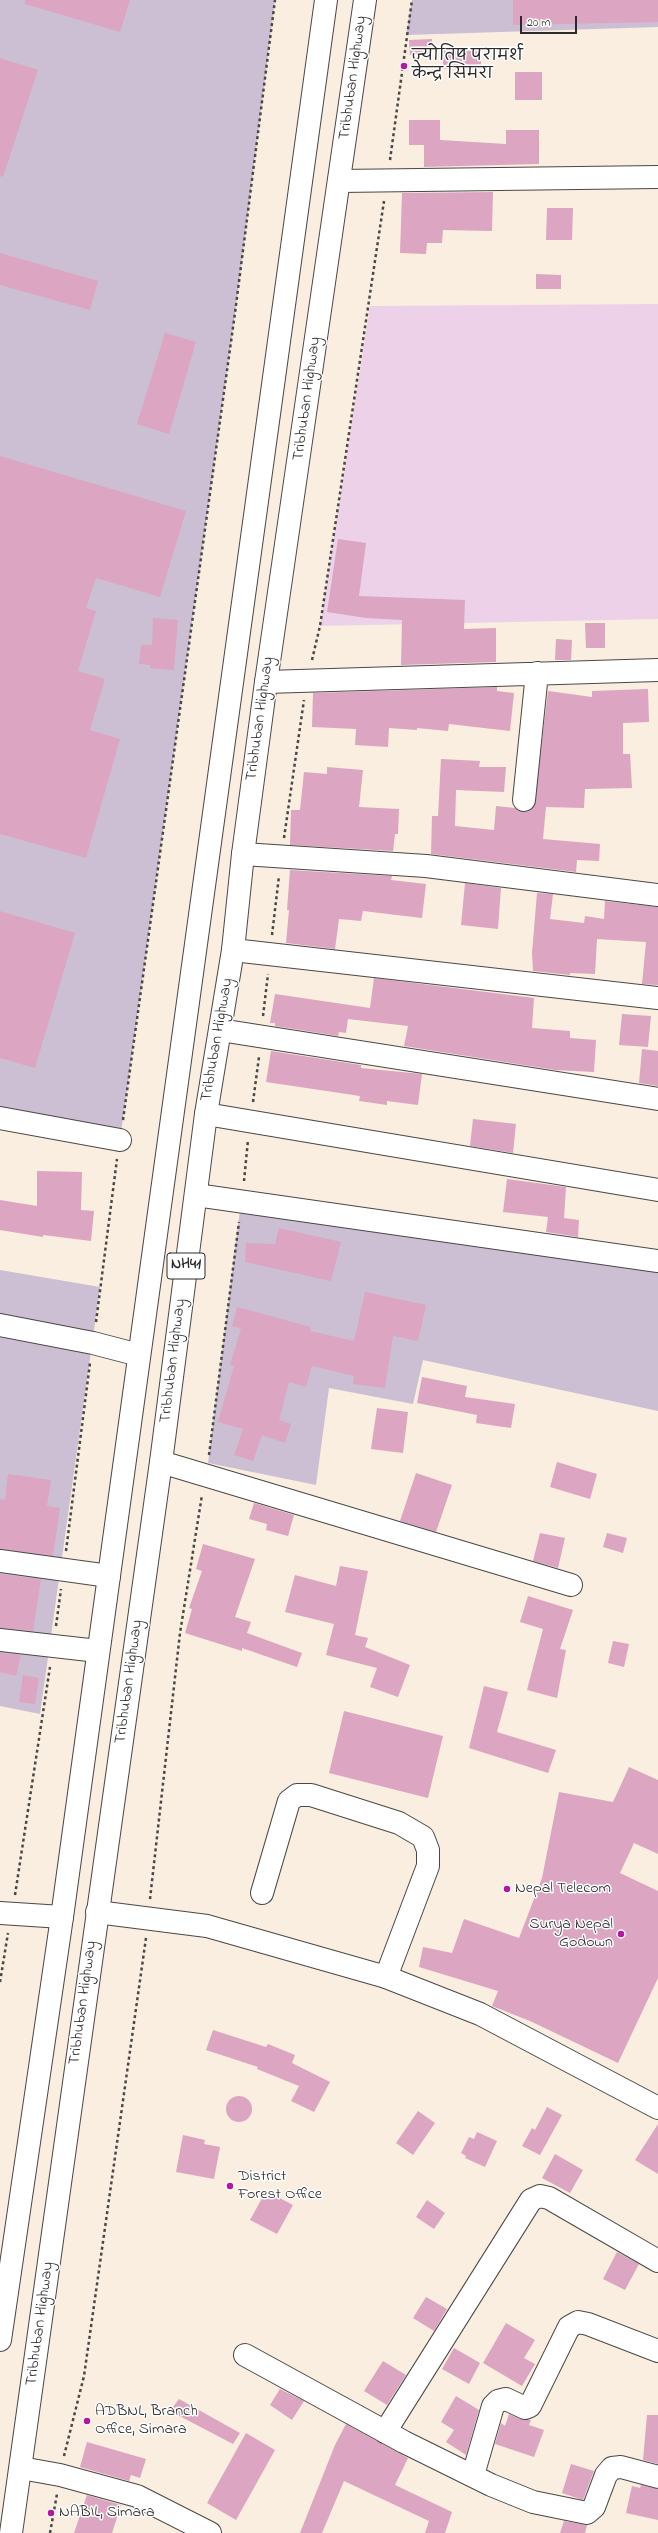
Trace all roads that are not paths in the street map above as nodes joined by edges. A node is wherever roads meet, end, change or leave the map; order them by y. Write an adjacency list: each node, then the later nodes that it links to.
1 (326, 0): 22 (main road, Tribhuban Highway / NH41)
2 (365, 0): 4 (main road, Tribhuban Highway / NH41)
3 (658, 177): 4 (main road)
4 (339, 181): 7 (main road, Tribhuban Highway / NH41)
5 (658, 670): 6 (main road)
6 (537, 673): 7 (main road); 8 (main road)
7 (266, 682): 9 (main road, Tribhuban Highway / NH41)
8 (524, 800)
9 (243, 854): 10 (main road); 11 (main road, Tribhuban Highway / NH41)
10 (658, 895)
11 (233, 950): 12 (main road); 13 (main road, Tribhuban Highway / NH41)
12 (658, 998)
13 (220, 1030): 14 (main road); 15 (main road, Tribhuban Highway / NH41)
14 (658, 1099)
15 (206, 1114): 18 (main road); 19 (main road, Tribhuban Highway / NH41)
16 (0, 1118): 17 (main road)
17 (120, 1140)
18 (658, 1190)
19 (196, 1195): 20 (main road); 23 (main road, Tribhuban Highway / NH41)
20 (658, 1261)
21 (0, 1326): 22 (main road)
22 (139, 1355): 25 (main road, Tribhuban Highway / NH41)
23 (161, 1462): 26 (main road); 30 (main road, Tribhuban Highway / NH41)
24 (0, 1561): 25 (main road)
25 (109, 1576): 28 (main road, Tribhuban Highway / NH41)
26 (571, 1586)
27 (0, 1640): 28 (main road)
28 (98, 1651): 32 (main road, Tribhuban Highway / NH41)
29 (262, 1893): 33 (main road)
30 (97, 1912): 33 (main road); 40 (main road, Tribhuban Highway / NH41)
31 (6, 1914): 32 (main road)
32 (62, 1917): 36 (main road, Tribhuban Highway / NH41)
33 (386, 1977): 34 (main road)
34 (658, 2108)
35 (658, 2261): 39 (main road)
36 (0, 2340)
37 (658, 2351): 41 (main road)
38 (245, 2355): 39 (main road)
39 (385, 2432): 41 (main road)
40 (21, 2468): 43 (main road, Tribhuban Highway / NH41); 44 (main road)
41 (472, 2475): 42 (main road)
42 (658, 2477)
43 (11, 2533)
44 (210, 2533)

